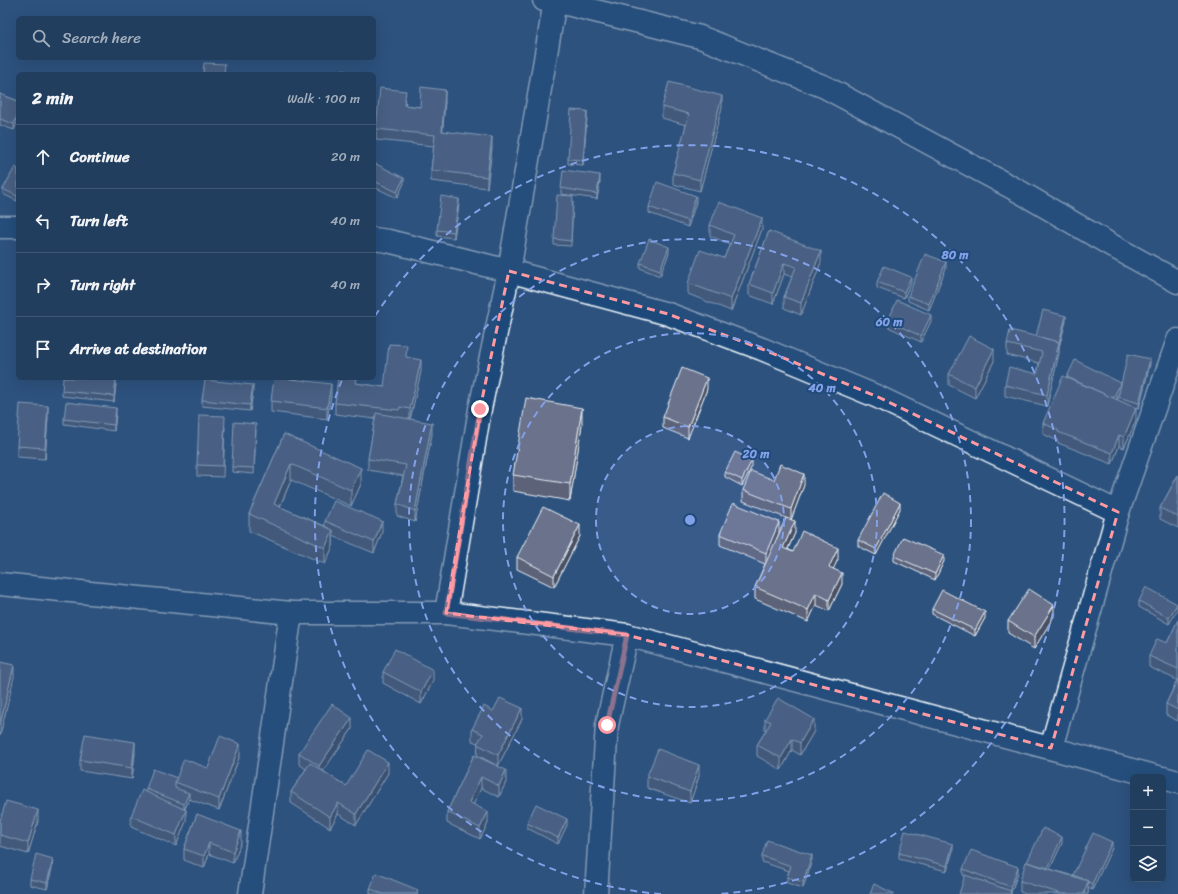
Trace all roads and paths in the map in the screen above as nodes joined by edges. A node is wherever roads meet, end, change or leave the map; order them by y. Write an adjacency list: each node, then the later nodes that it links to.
1 (549, 1): 5 (street); 6 (street)
2 (0, 227): 3 (street)
3 (16, 227)
4 (376, 239): 5 (street)
5 (509, 271): 8 (street); 11 (street)
6 (1178, 282)
7 (1178, 340): 8 (street)
8 (1118, 512): 13 (street)
9 (0, 584): 10 (street)
10 (291, 613): 11 (street); 17 (street)
11 (446, 613): 12 (street)
12 (627, 635): 13 (street); 18 (street)
13 (1051, 748): 14 (street)
14 (1147, 774)
15 (1166, 779): 16 (street)
16 (1178, 782)
17 (250, 894)
18 (596, 894)

